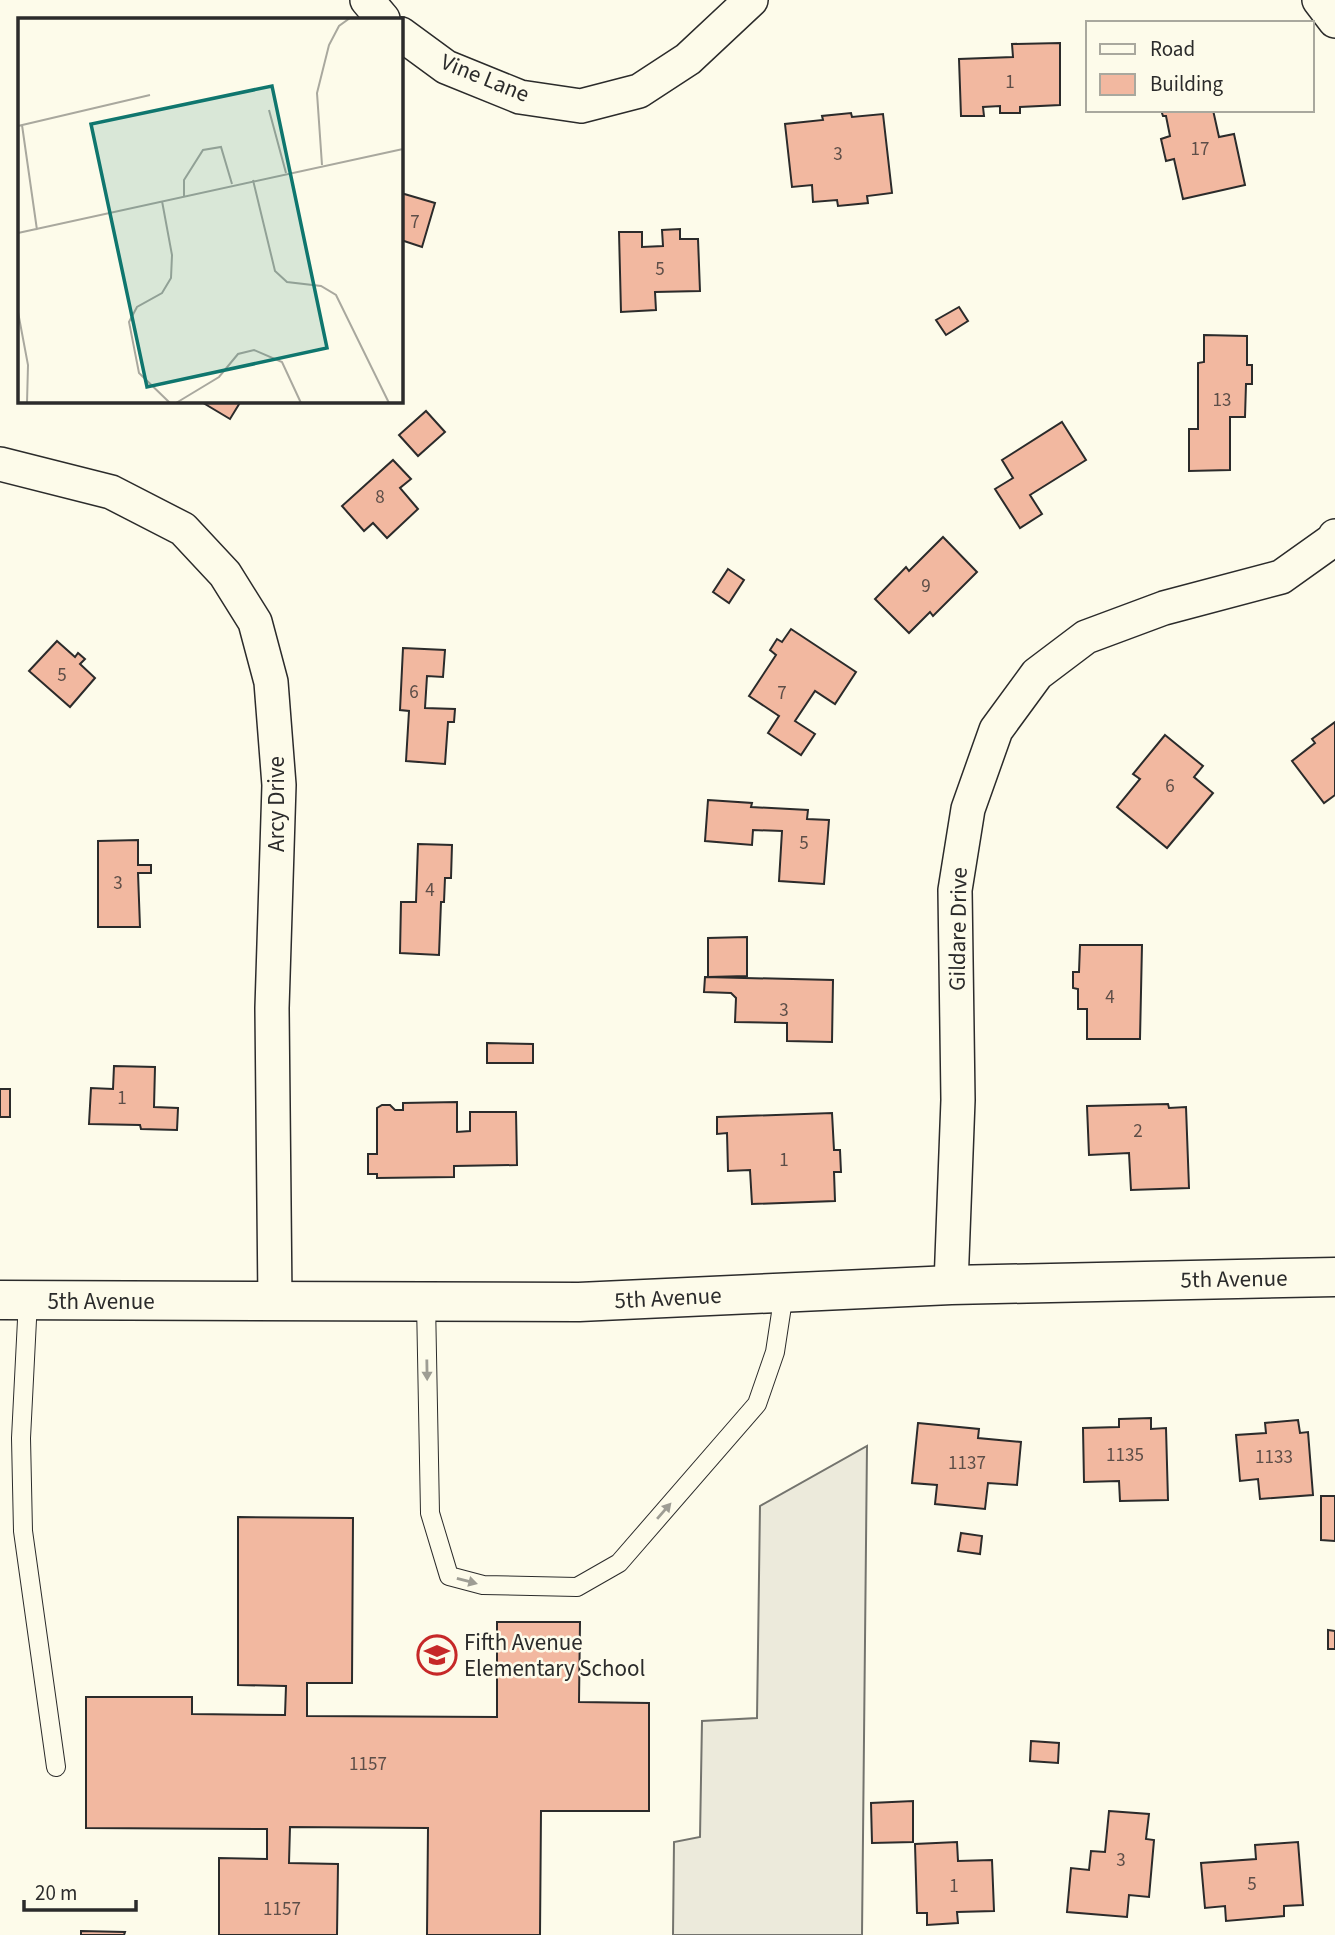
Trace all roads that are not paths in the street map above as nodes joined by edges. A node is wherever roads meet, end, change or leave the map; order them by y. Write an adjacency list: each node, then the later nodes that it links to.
1 (367, 0): 4 (street)
2 (751, 0): 6 (street, Vine Lane)
3 (1319, 0): 5 (street)
4 (382, 18)
5 (1335, 21)
6 (402, 35)
7 (0, 464): 13 (street, Arcy Drive)
8 (1335, 536): 10 (street, Gildare Drive)
9 (1335, 1277): 10 (street, 5th Avenue)
10 (951, 1284): 11 (street, 5th Avenue)
11 (784, 1293): 14 (street, 5th Avenue); 14 (lane, one-way to 11)
12 (14, 1300): 13 (street, 5th Avenue); 15 (lane)
13 (275, 1302): 14 (street, 5th Avenue)
14 (426, 1302)
15 (56, 1767)

